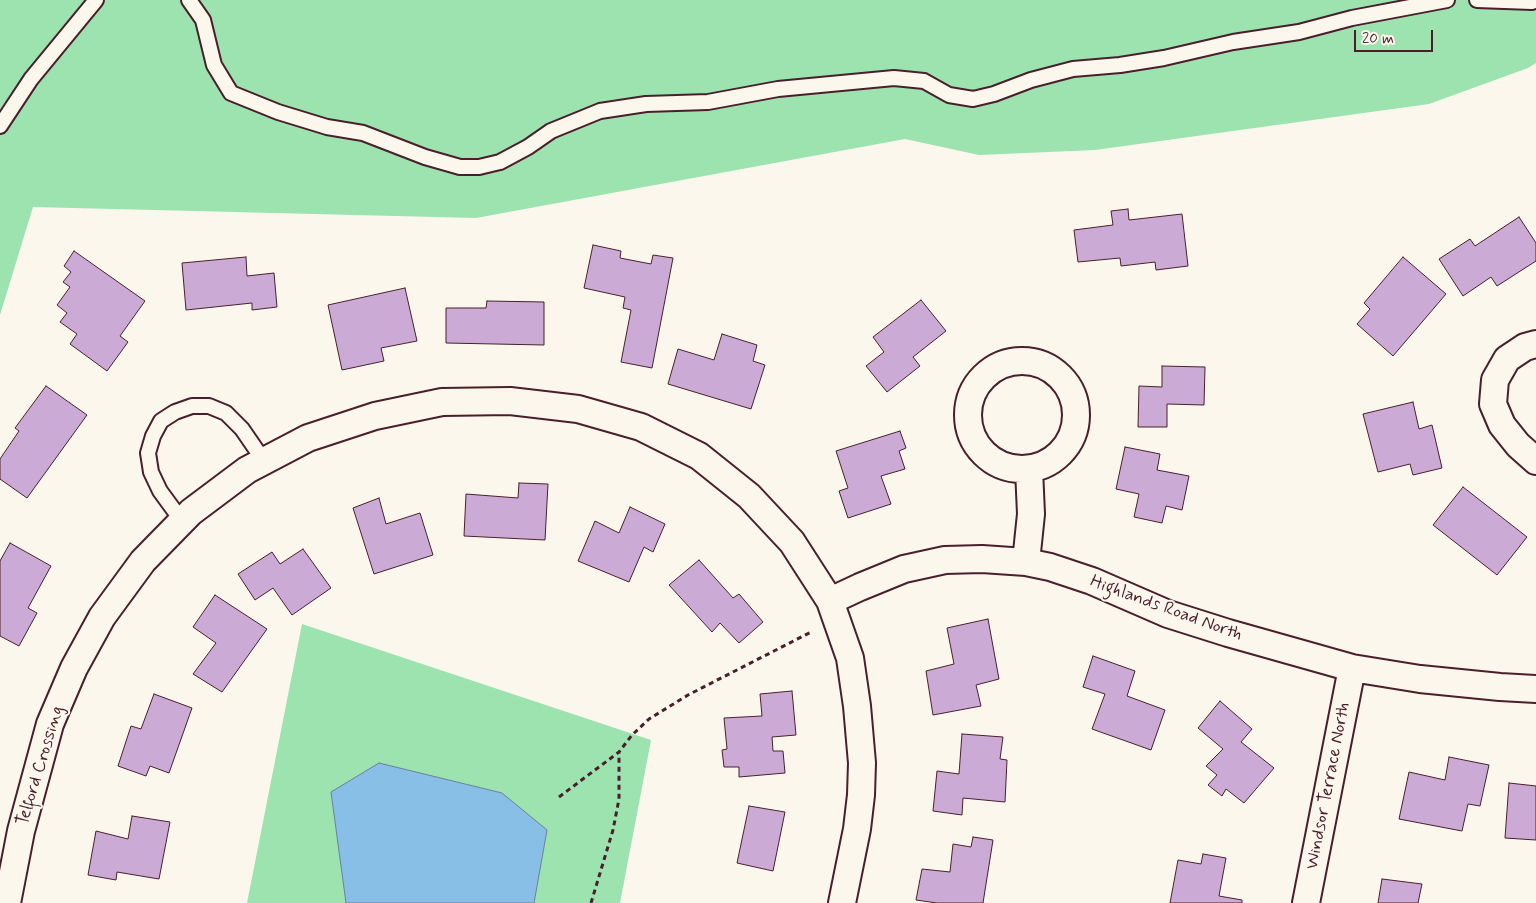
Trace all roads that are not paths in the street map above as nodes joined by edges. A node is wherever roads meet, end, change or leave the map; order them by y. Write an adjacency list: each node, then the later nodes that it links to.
1 (96, 0): 6 (lane)
2 (189, 0): 3 (lane)
3 (1447, 0)
4 (1477, 0): 5 (lane)
5 (1536, 0)
6 (0, 126)
7 (1536, 344): 9 (street)
8 (264, 461): 11 (street, Telford Crossing); 11 (lane); 13 (street, Telford Crossing)
9 (1536, 461)
10 (1029, 469): 10 (street); 12 (street)
11 (182, 521): 16 (street, Telford Crossing)
12 (1026, 562): 13 (street, Highlands Road North); 14 (street, Highlands Road North)
13 (833, 611): 17 (street, Telford Crossing)
14 (1352, 668): 15 (street, Highlands Road North); 18 (street, Windsor Terrace North)
15 (1536, 689)
16 (7, 903)
17 (842, 903)
18 (1306, 903)

